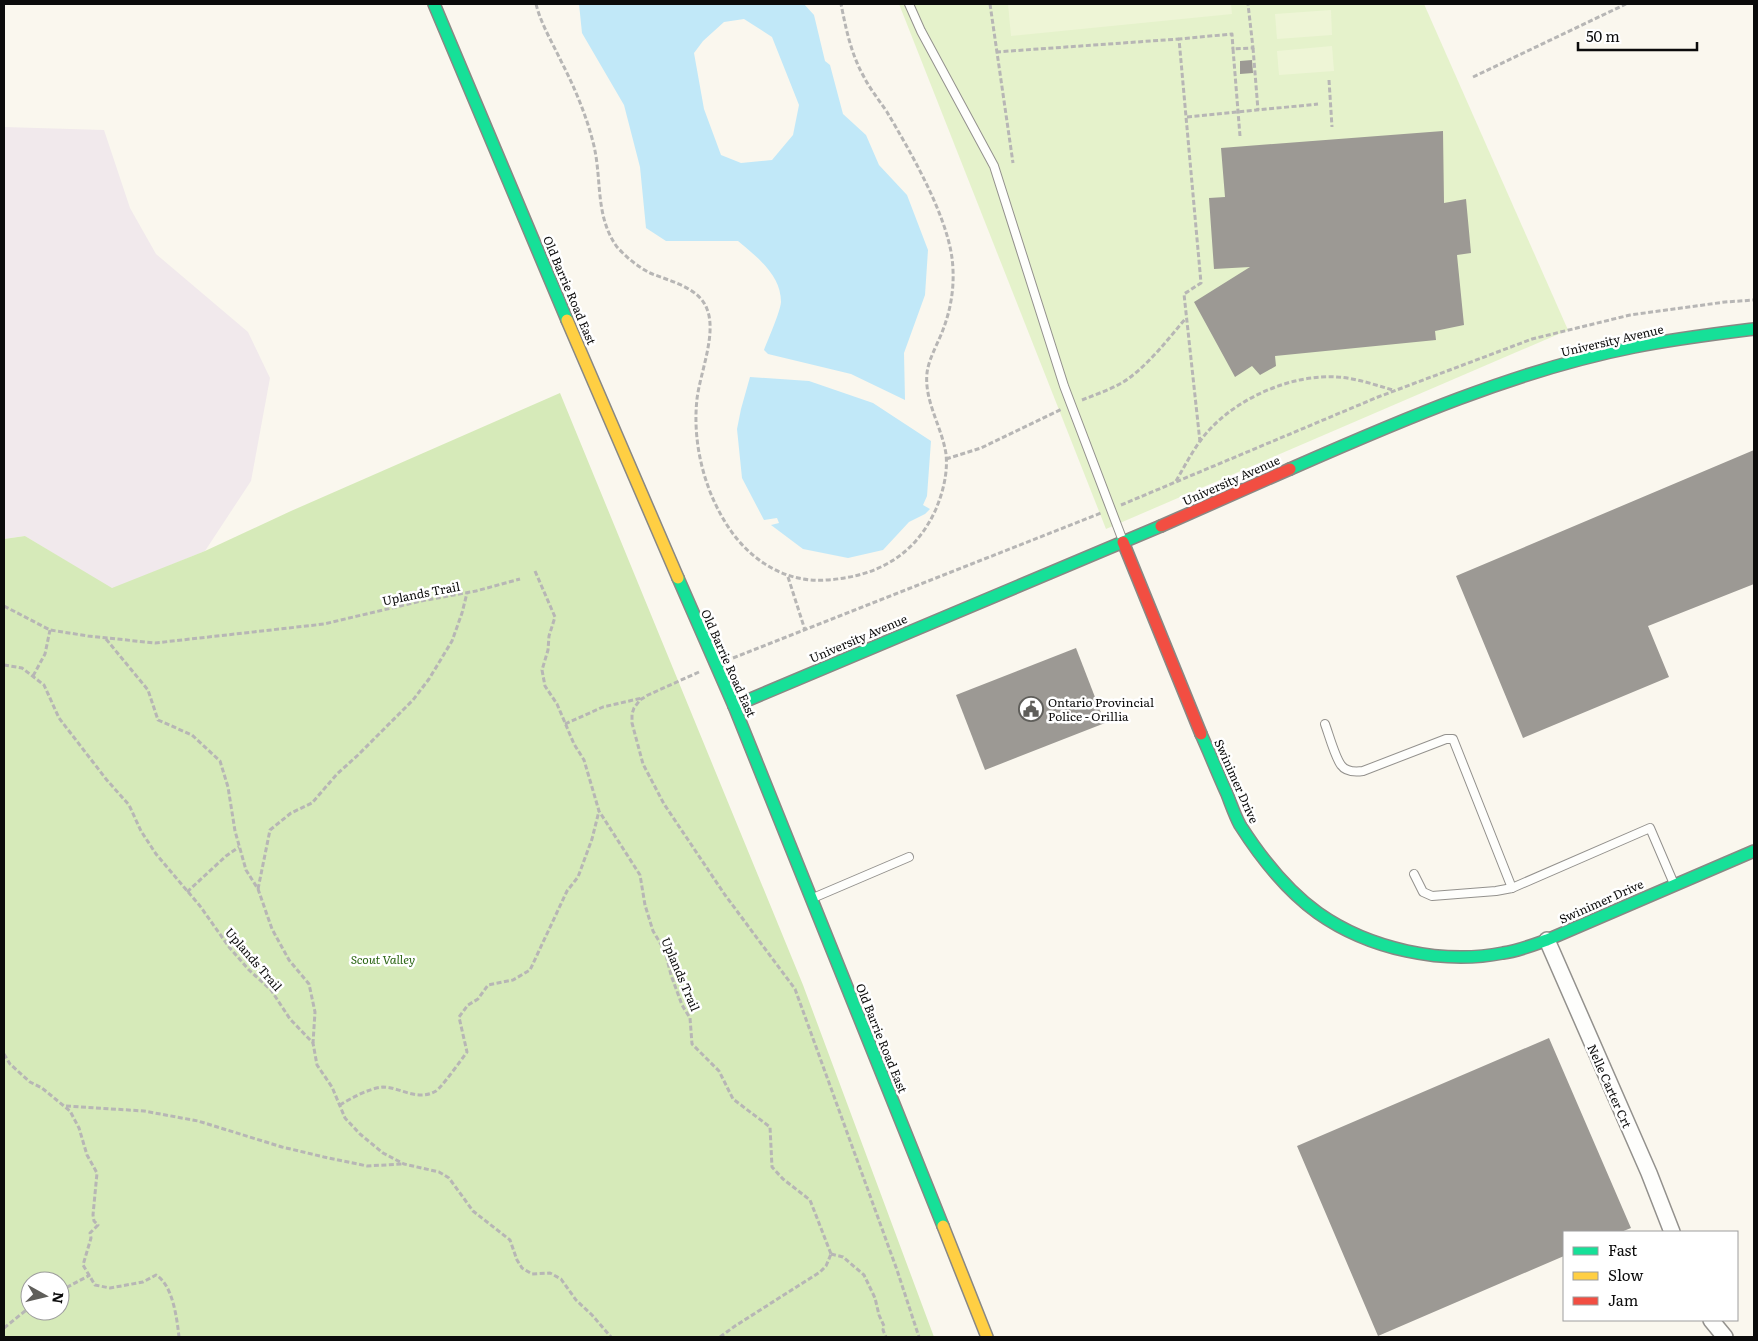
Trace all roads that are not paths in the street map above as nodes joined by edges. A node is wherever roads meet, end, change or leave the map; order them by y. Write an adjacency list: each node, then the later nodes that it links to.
1 (434, 4): 5 (street, Old Barrie Road East)
2 (909, 4): 4 (lane)
3 (1754, 330): 4 (street, University Avenue)
4 (1123, 542): 5 (street, University Avenue); 13 (street, Swinimer Drive)
5 (734, 706): 12 (street, Old Barrie Road East)
6 (1325, 724): 11 (lane)
7 (1754, 850): 10 (street, Swinimer Drive)
8 (909, 857): 12 (lane)
9 (1414, 874): 11 (lane)
10 (1674, 884): 11 (lane); 13 (street, Swinimer Drive)
11 (1512, 888)
12 (811, 898): 16 (street, Old Barrie Road East)
13 (1546, 940): 14 (street, Nelle Carter Crt)
14 (1672, 1231)
15 (1711, 1321): 17 (street)
16 (987, 1337)
17 (1725, 1337)

